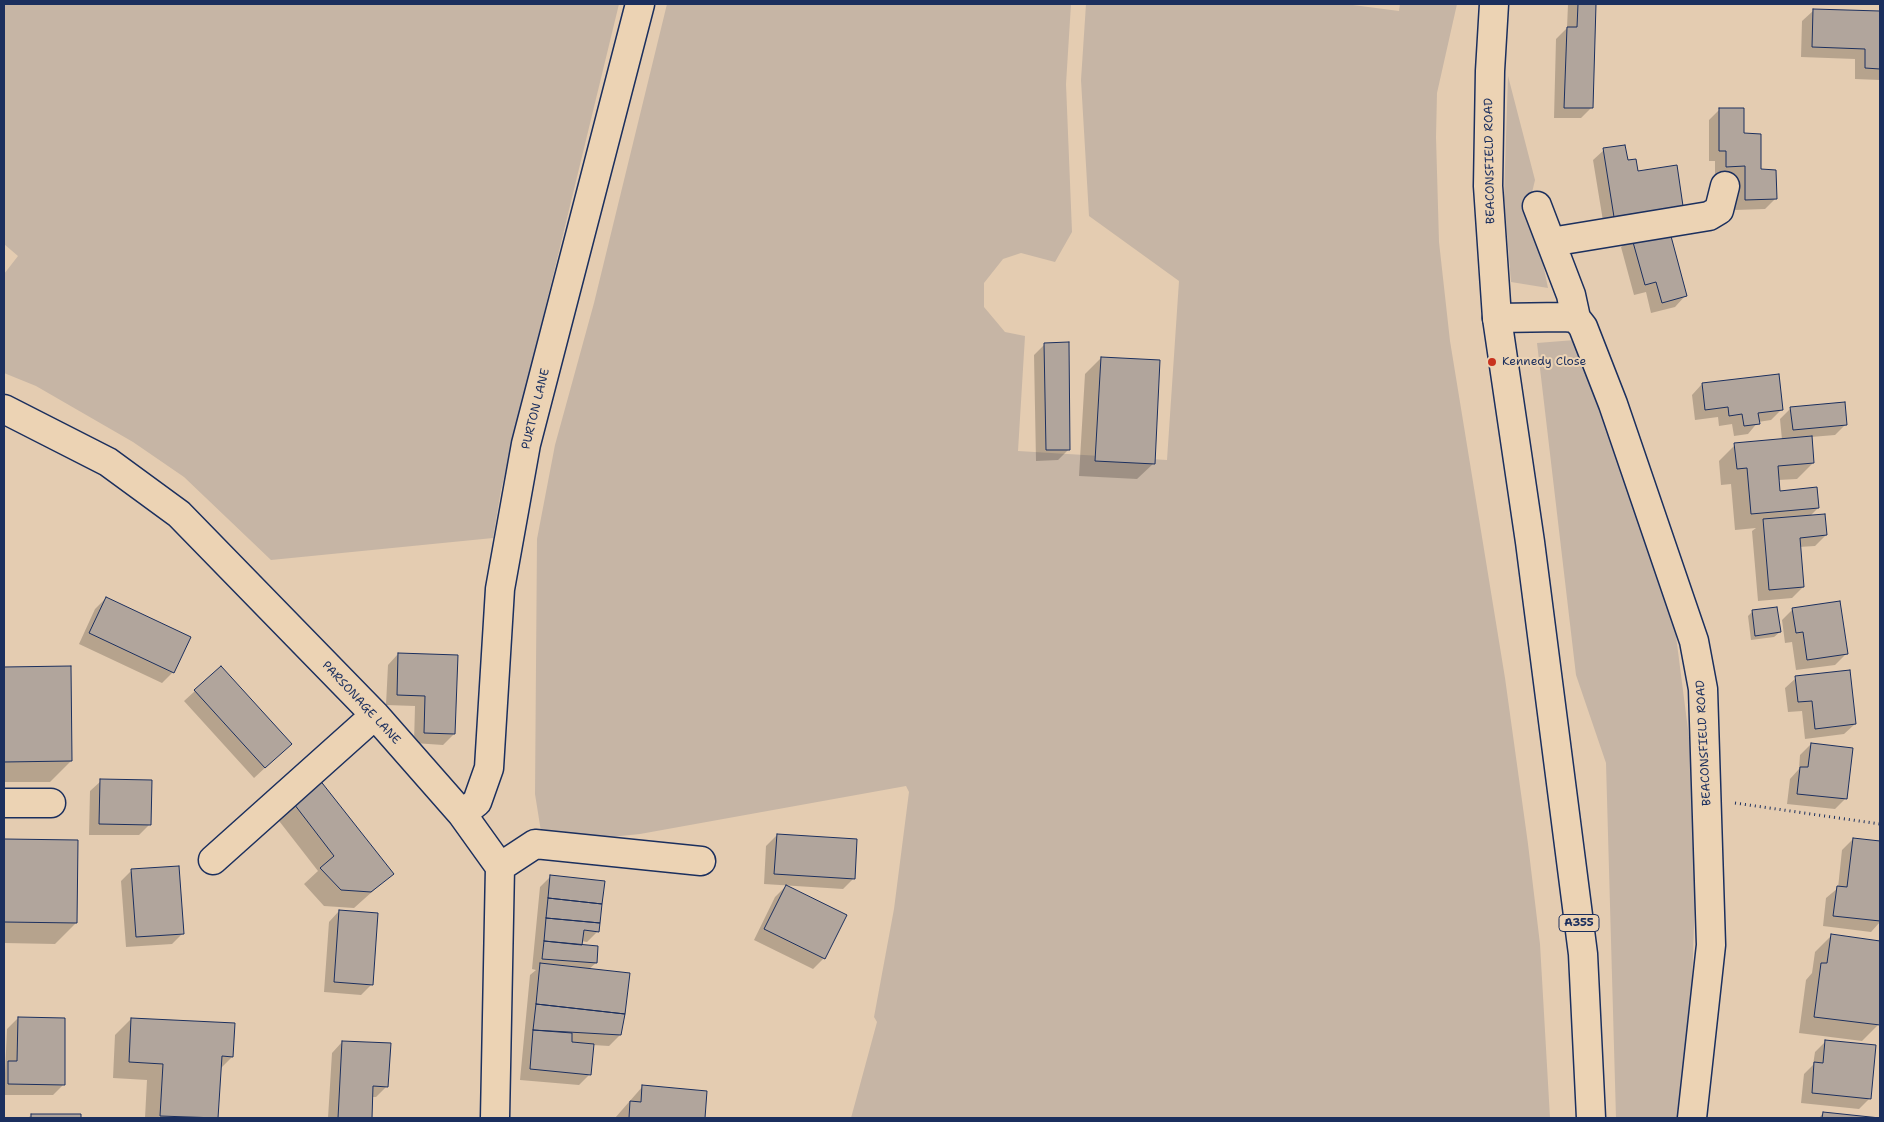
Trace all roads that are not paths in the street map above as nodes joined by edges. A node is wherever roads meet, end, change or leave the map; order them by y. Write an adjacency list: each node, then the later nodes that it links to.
1 (640, 4): 12 (street, PURTON LANE)
2 (1494, 4): 6 (street, BEACONSFIELD ROAD / A355)
3 (1724, 186): 5 (street)
4 (1537, 206): 5 (street, BEACONSFIELD ROAD)
5 (1551, 242): 7 (street, BEACONSFIELD ROAD)
6 (1497, 318): 7 (street); 17 (street, BEACONSFIELD ROAD / A355)
7 (1576, 318): 18 (street, BEACONSFIELD ROAD)
8 (4, 409): 9 (street, PARSONAGE LANE)
9 (375, 715): 12 (street, PARSONAGE LANE); 13 (street)
10 (4, 803): 11 (street)
11 (51, 804)
12 (462, 814): 15 (street, PARSONAGE LANE)
13 (214, 860)
14 (701, 861): 15 (street)
15 (500, 867): 16 (street)
16 (495, 1118)
17 (1591, 1118)
18 (1692, 1118)

